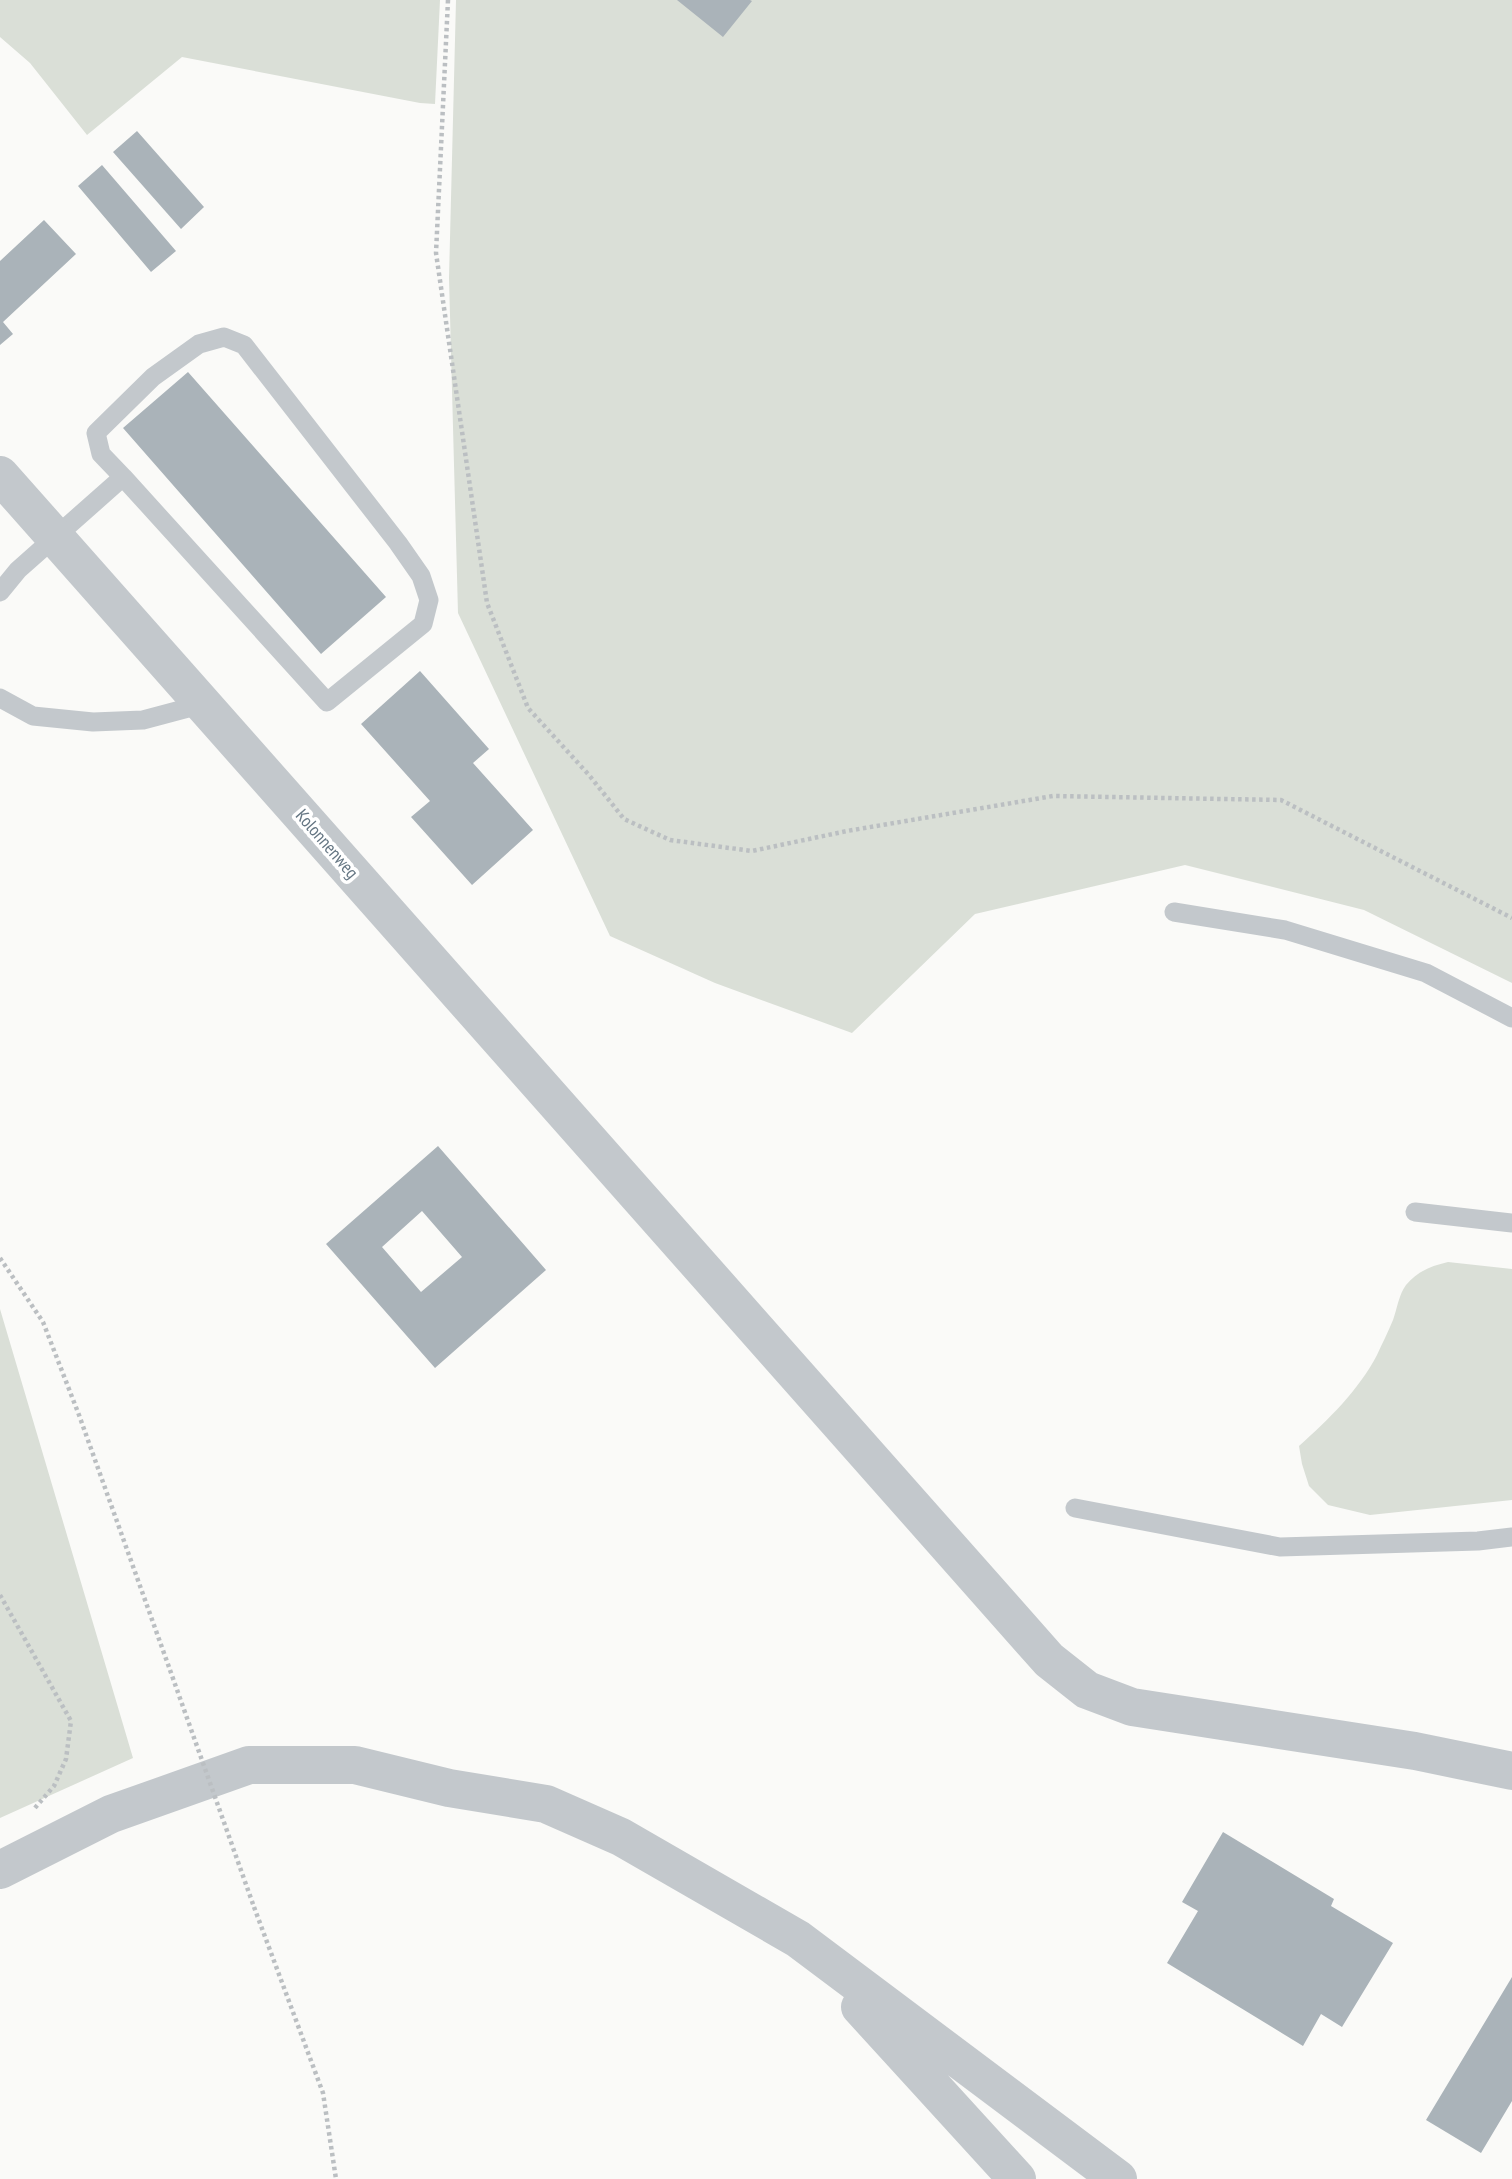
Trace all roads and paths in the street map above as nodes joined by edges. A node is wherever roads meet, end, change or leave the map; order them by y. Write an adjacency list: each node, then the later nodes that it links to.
1 (448, 0): 9 (path)
2 (0, 475): 4 (street, Kolonnenweg)
3 (123, 477): 3 (lane); 4 (lane)
4 (55, 537): 5 (lane); 7 (street, Kolonnenweg)
5 (0, 592)
6 (0, 698): 7 (lane)
7 (203, 704): 17 (street, Kolonnenweg)
8 (1174, 912): 10 (lane)
9 (1512, 918)
10 (1512, 1018)
11 (1415, 1212): 12 (lane)
12 (1512, 1223)
13 (0, 1258): 21 (path, bridge)
14 (1075, 1508): 15 (lane)
15 (1512, 1537)
16 (0, 1595): 18 (path)
17 (1512, 1771)
18 (33, 1810)
19 (0, 1870): 20 (street)
20 (798, 1939): 22 (street); 23 (street)
21 (336, 2179)
22 (1017, 2179)
23 (1118, 2179)

